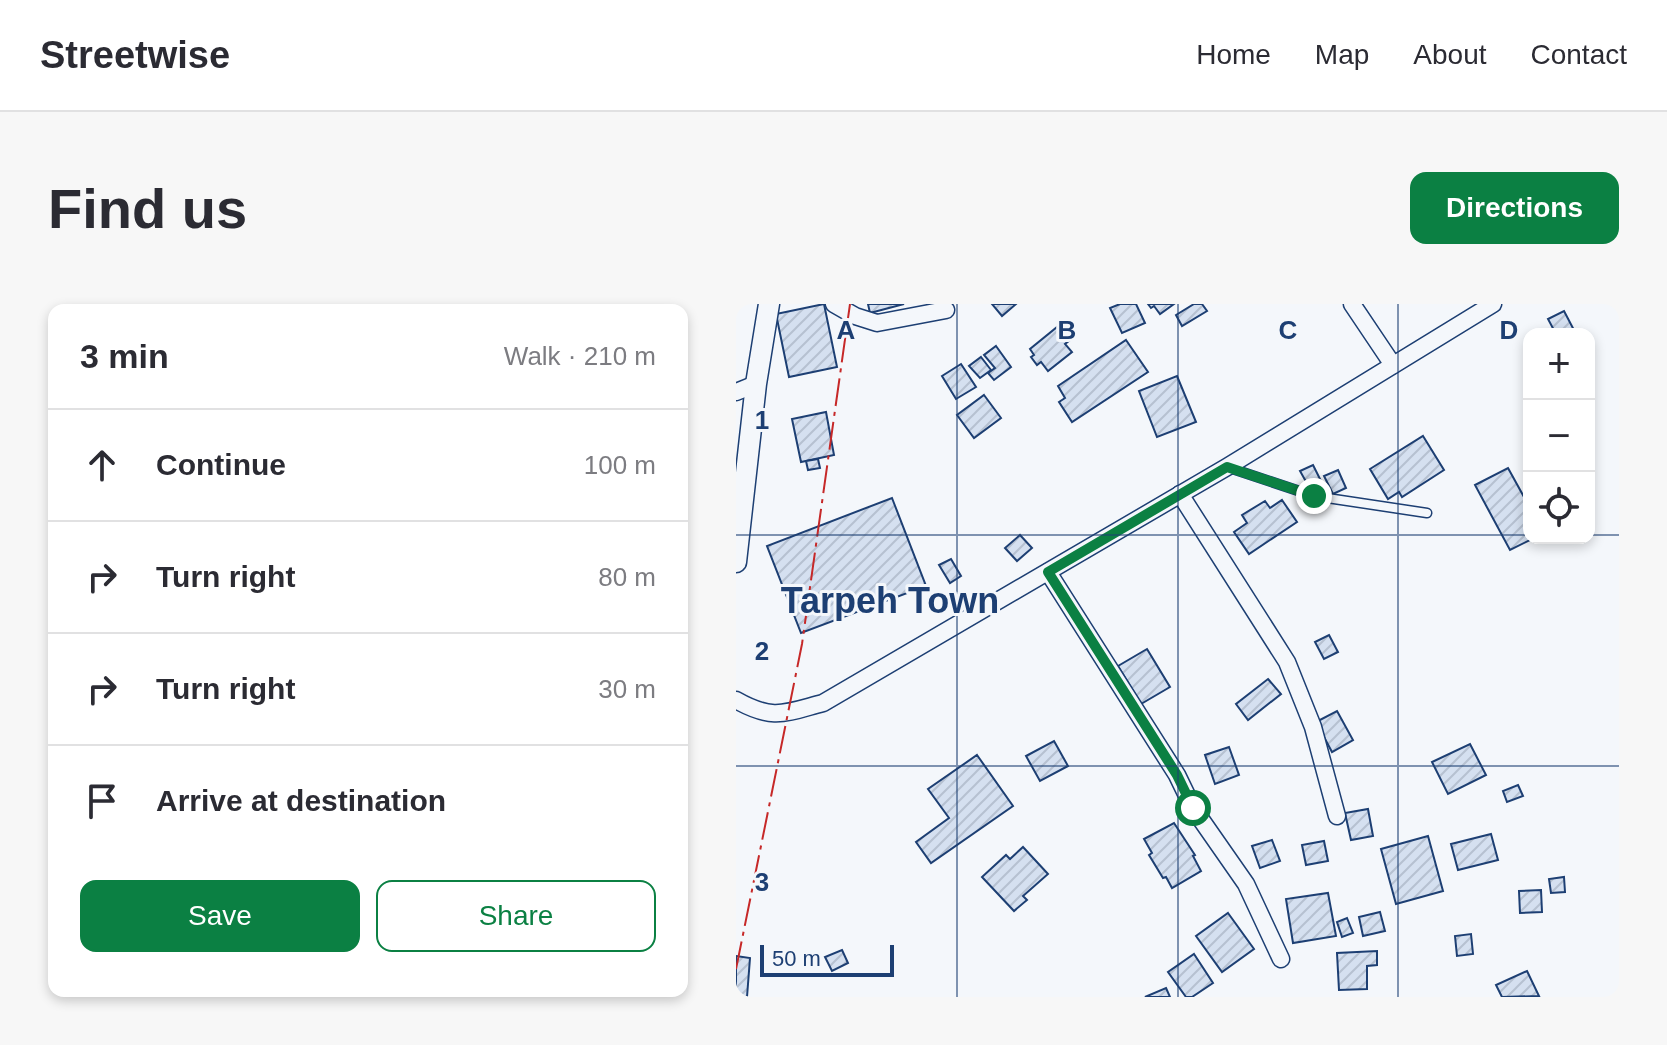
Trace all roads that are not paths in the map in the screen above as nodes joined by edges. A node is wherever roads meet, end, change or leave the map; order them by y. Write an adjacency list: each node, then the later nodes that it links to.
1 (769, 304): 7 (street)
2 (834, 304): 5 (street)
3 (1352, 304): 6 (street)
4 (1493, 304): 6 (street)
5 (946, 310)
6 (1393, 365): 9 (street)
7 (756, 384): 8 (street); 12 (street)
8 (736, 392)
9 (1227, 467): 10 (street); 11 (lane)
10 (1180, 494): 13 (street); 15 (street)
11 (1427, 513)
12 (736, 562)
13 (1048, 572): 14 (street); 16 (street)
14 (736, 700)
15 (1337, 816)
16 (1281, 959)

